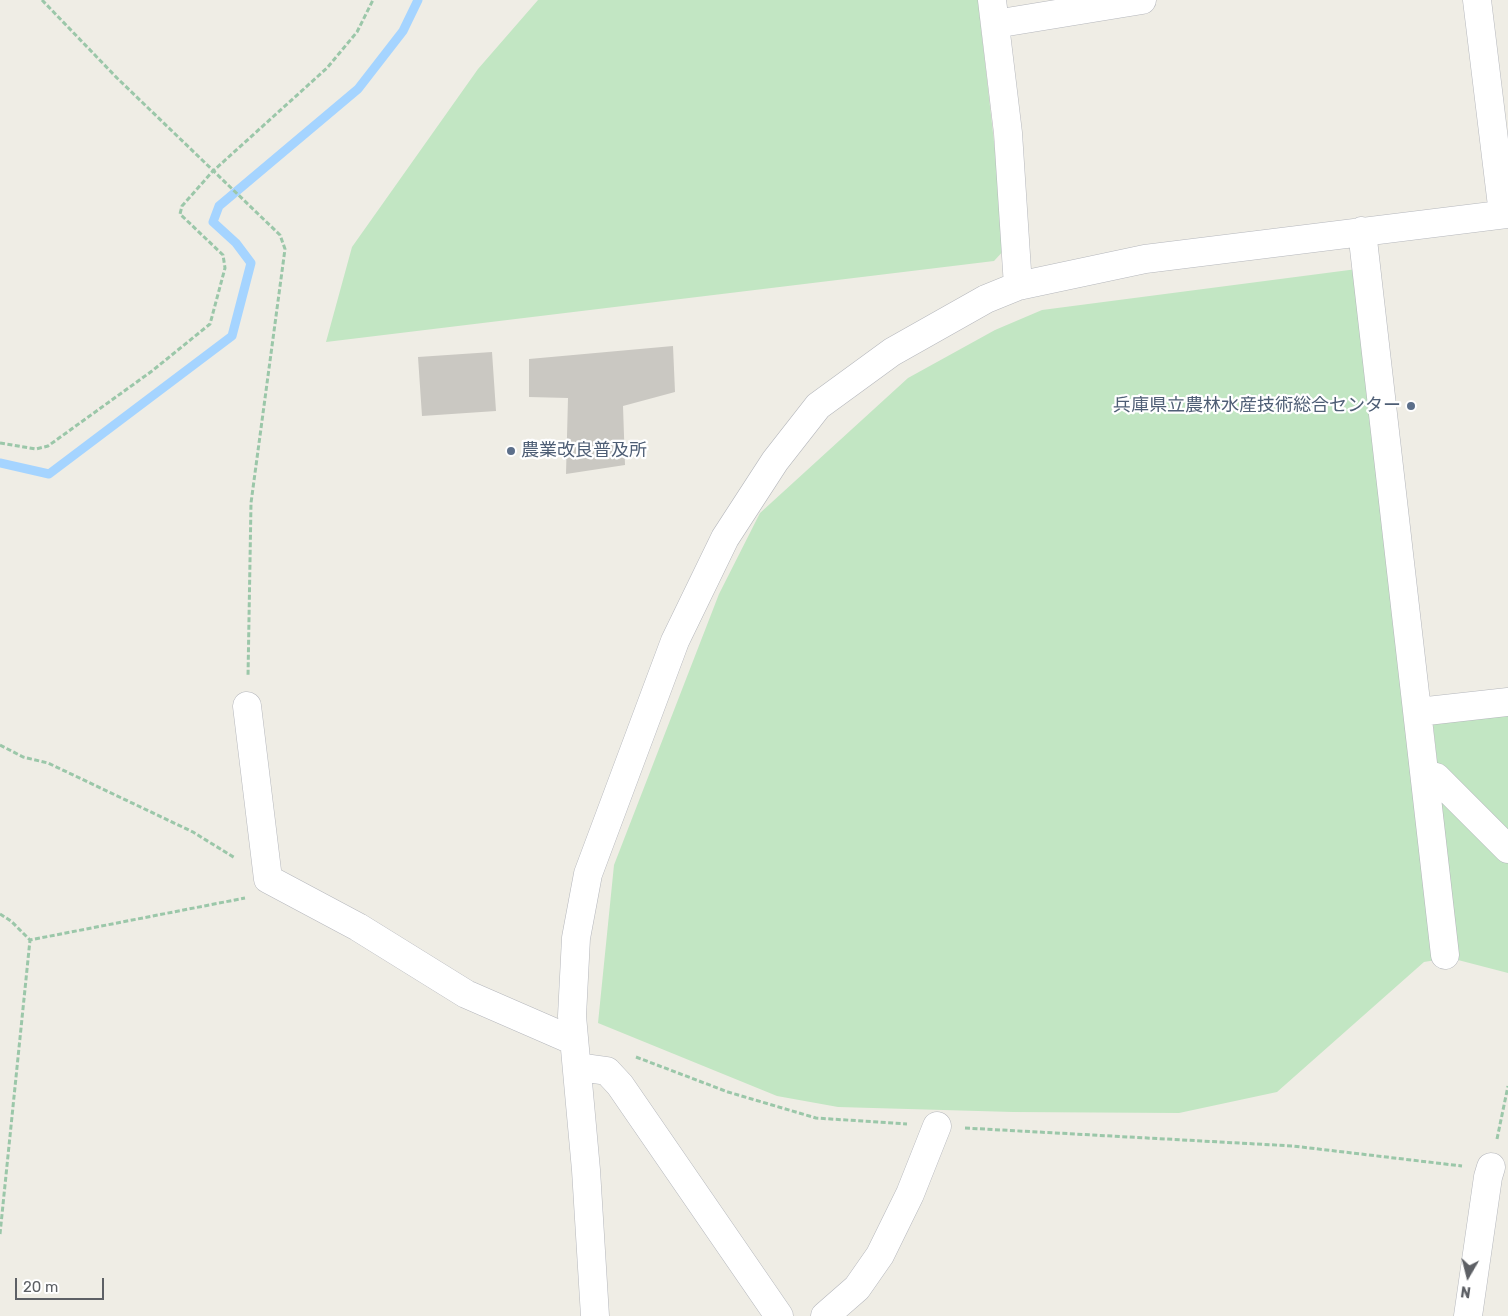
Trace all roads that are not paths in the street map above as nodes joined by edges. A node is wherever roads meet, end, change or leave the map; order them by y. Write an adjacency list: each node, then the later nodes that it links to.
1 (1142, 0): 3 (street)
2 (1476, 0): 4 (street)
3 (994, 12): 6 (street)
4 (1505, 214): 5 (street)
5 (1362, 231): 6 (street); 9 (street)
6 (1018, 286): 13 (street)
7 (1508, 702): 9 (street)
8 (247, 706): 13 (street)
9 (1418, 712): 10 (street)
10 (1425, 775): 11 (street); 12 (street)
11 (1508, 850)
12 (1445, 955)
13 (576, 1054): 16 (street); 17 (street)
14 (937, 1126): 18 (street)
15 (1491, 1167): 19 (street)
16 (595, 1316)
17 (779, 1316)
18 (825, 1316)
19 (1468, 1316)

